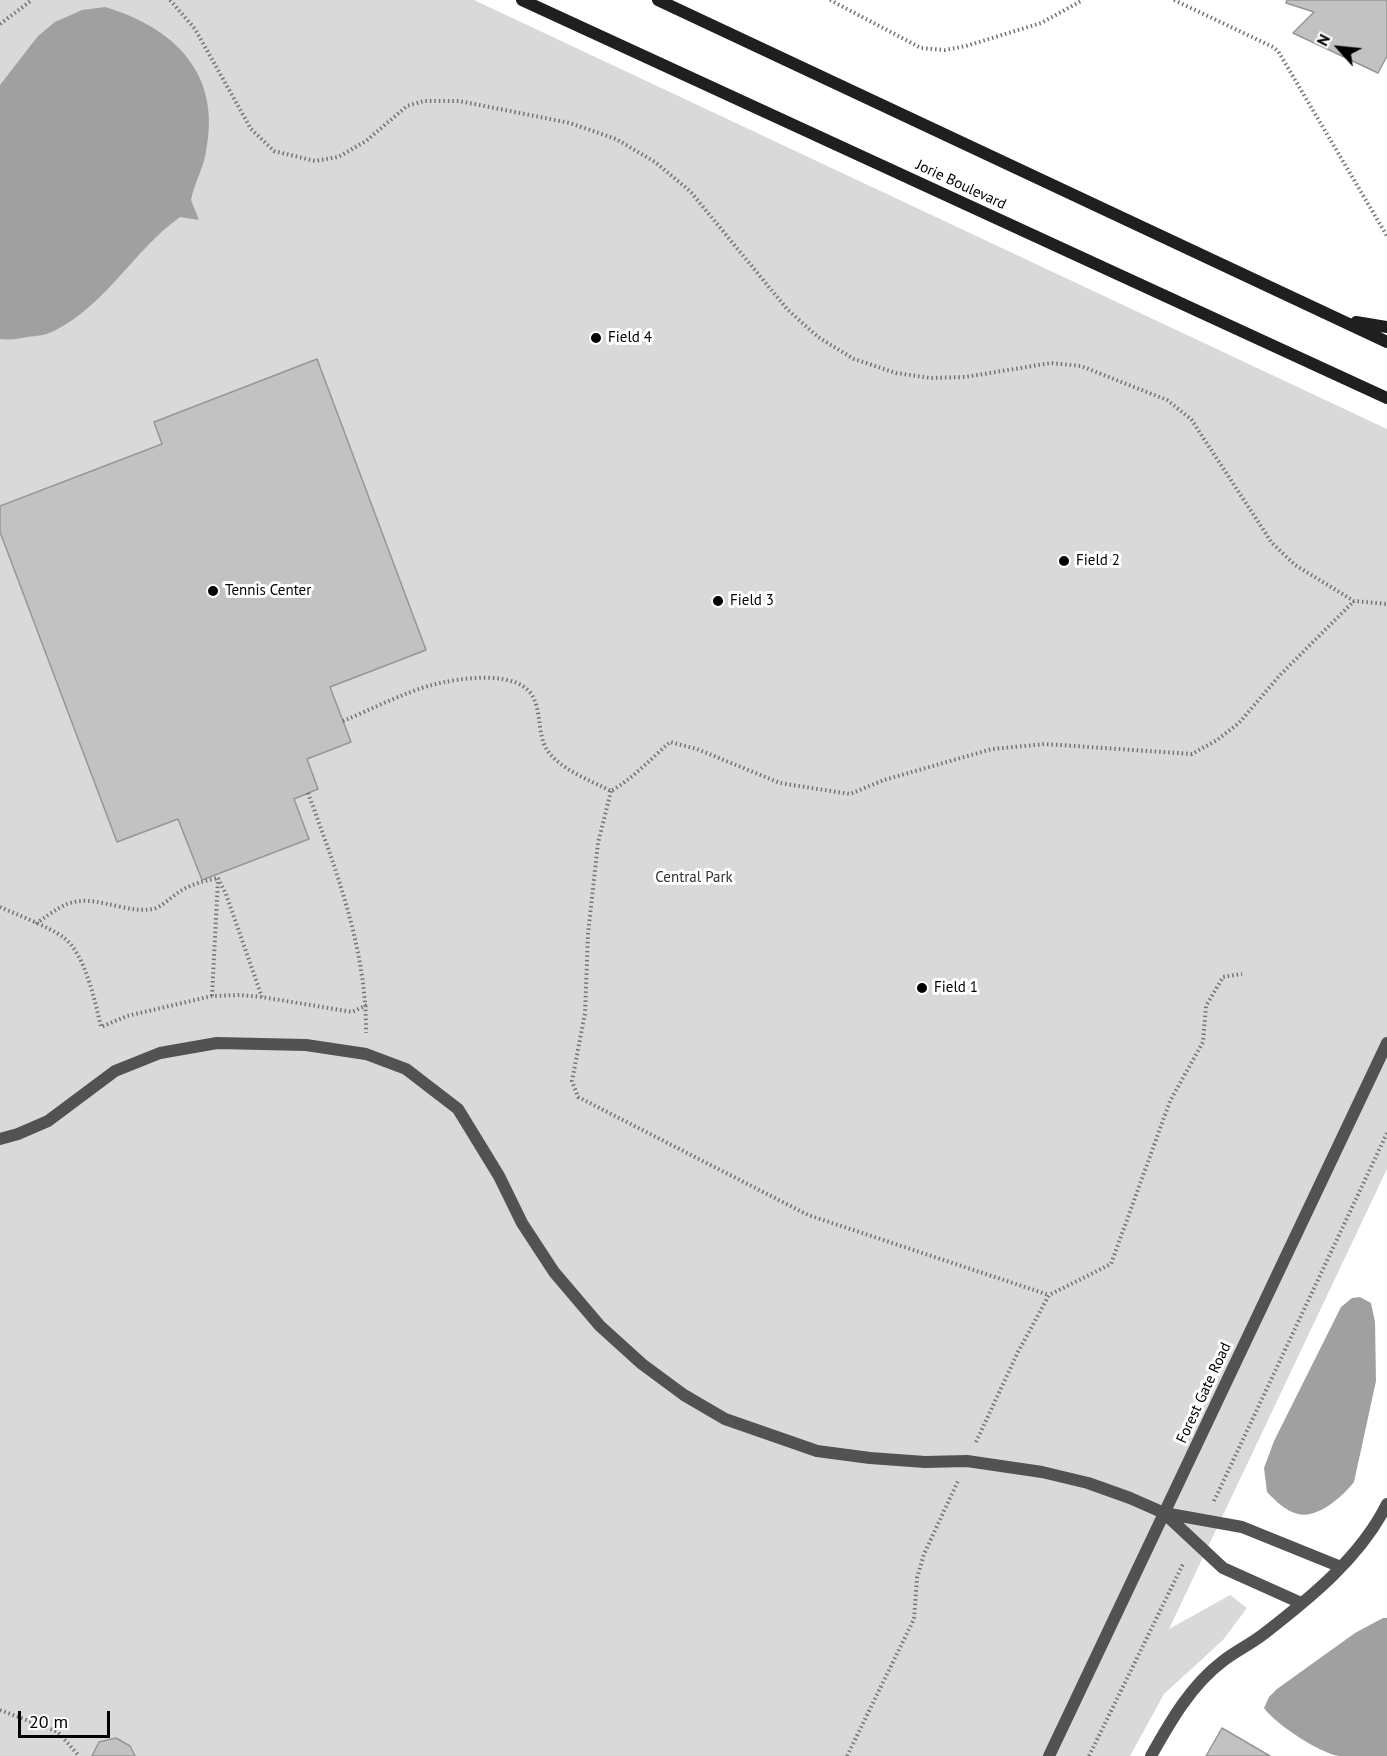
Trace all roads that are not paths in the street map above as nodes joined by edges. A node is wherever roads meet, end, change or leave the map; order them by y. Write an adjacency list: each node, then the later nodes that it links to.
1 (522, 0): 6 (main road, Jorie Boulevard)
2 (658, 0): 3 (main road)
3 (1343, 321): 4 (main road); 5 (main road)
4 (1387, 327)
5 (1387, 342)
6 (1387, 398)
7 (1387, 1042): 10 (street, Forest Gate Road)
8 (0, 1139): 10 (street)
9 (1387, 1504): 11 (street)
10 (1164, 1513): 11 (street); 12 (street); 13 (street, Forest Gate Road)
11 (1341, 1567): 12 (street)
12 (1301, 1603): 14 (street)
13 (1049, 1756)
14 (1151, 1756)

